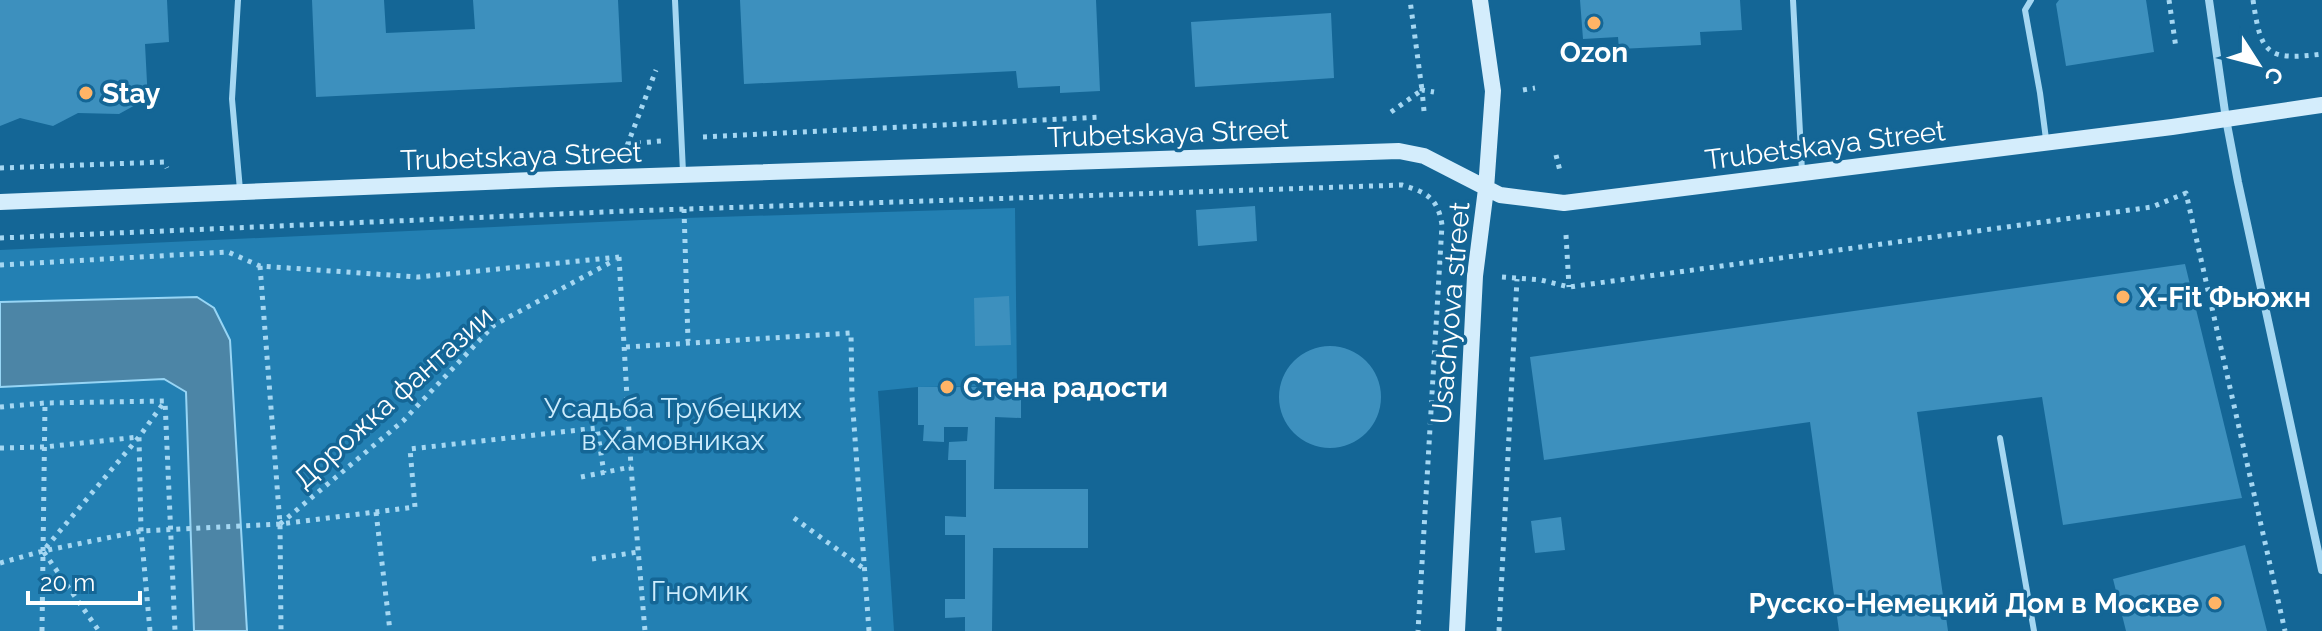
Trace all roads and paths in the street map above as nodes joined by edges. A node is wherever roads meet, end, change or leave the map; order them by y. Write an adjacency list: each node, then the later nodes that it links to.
1 (238, 0): 30 (lane)
2 (675, 0): 22 (lane)
3 (1410, 0): 14 (path)
4 (1480, 0): 29 (street, Usachyova street)
5 (1793, 0): 28 (lane)
6 (2031, 0): 23 (lane)
7 (2169, 0): 10 (path)
8 (2209, 0): 21 (street)
9 (2253, 0): 11 (path)
10 (2176, 48)
11 (2322, 54)
12 (656, 69): 22 (path)
13 (1535, 88): 15 (path)
14 (1422, 90): 16 (path); 18 (path); 19 (path)
15 (1523, 90)
16 (1434, 92)
17 (2322, 105): 21 (street, Trubetskaya Street)
18 (1424, 111)
19 (1391, 112)
20 (1101, 117): 22 (path)
21 (2226, 119): 23 (street, Trubetskaya Street); 64 (street)
22 (682, 139): 27 (lane)
23 (2046, 143): 28 (street, Trubetskaya Street)
24 (1556, 155): 26 (path)
25 (0, 168): 31 (path)
26 (1560, 171)
27 (684, 175): 29 (street, Trubetskaya Street); 30 (street, Trubetskaya Street)
28 (1802, 175): 29 (street, Trubetskaya Street)
29 (1486, 189): 74 (street, Usachyova street)
30 (240, 193): 31 (street, Trubetskaya Street)
31 (178, 195): 32 (street, Trubetskaya Street)
32 (0, 202)
33 (684, 209): 35 (path); 42 (path); 73 (path)
34 (1566, 235): 41 (path)
35 (0, 238)
36 (619, 257): 38 (path); 43 (path); 56 (path, Дорожка фантазии)
37 (0, 265): 38 (path)
38 (260, 266): 56 (path)
39 (1502, 277): 40 (path)
40 (1517, 279): 41 (path); 75 (path)
41 (1569, 287): 77 (path)
42 (688, 341): 43 (path); 63 (path)
43 (626, 347): 51 (path)
44 (165, 401): 45 (path); 47 (path); 57 (path)
45 (45, 403): 46 (path); 49 (path)
46 (0, 407)
47 (139, 437): 49 (path); 58 (path); 59 (path)
48 (2000, 438): 76 (lane)
49 (44, 447): 50 (path); 59 (path)
50 (0, 448)
51 (631, 467): 52 (path); 60 (path)
52 (604, 473): 53 (path); 54 (path)
53 (581, 477)
54 (376, 512): 56 (path); 70 (path)
55 (794, 518): 63 (path)
56 (280, 524): 57 (path); 69 (path)
57 (170, 528): 58 (path); 68 (path)
58 (141, 531): 59 (path); 67 (path)
59 (43, 551): 62 (path); 65 (path); 66 (path)
60 (638, 552): 61 (path); 71 (path)
61 (592, 559)
62 (0, 563)
63 (864, 568): 72 (path)
64 (2322, 570)
65 (42, 631)
66 (99, 631)
67 (150, 631)
68 (175, 631)
69 (281, 631)
70 (390, 631)
71 (645, 631)
72 (869, 631)
73 (1418, 631)
74 (1457, 631)
75 (1499, 631)
76 (2034, 631)
77 (2285, 631)

